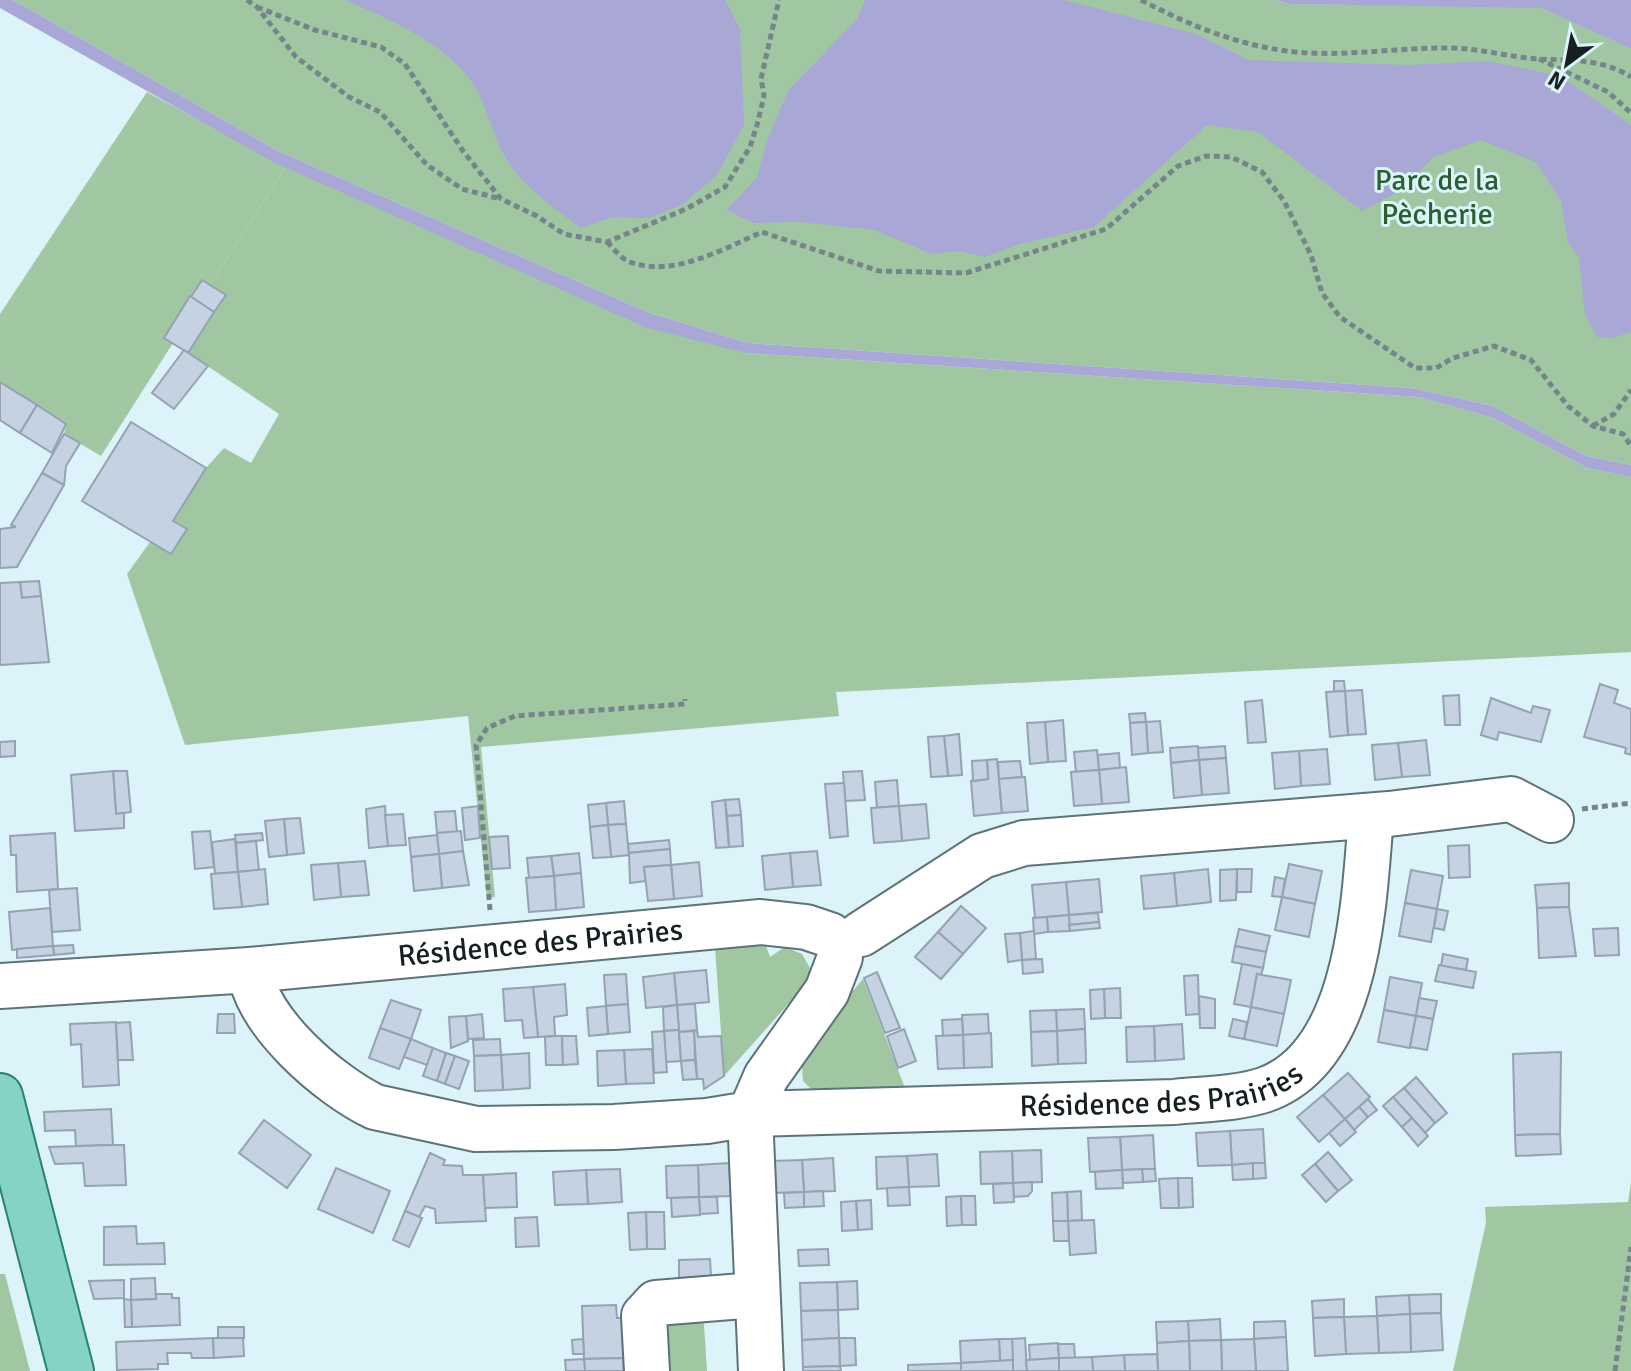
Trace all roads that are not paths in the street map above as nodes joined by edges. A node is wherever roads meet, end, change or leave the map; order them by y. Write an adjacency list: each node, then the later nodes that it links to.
1 (1371, 816): 2 (street); 3 (street); 7 (street, Résidence des Prairies)
2 (1551, 820)
3 (844, 942): 4 (street, Résidence des Prairies); 7 (street)
4 (250, 970): 5 (street, Résidence des Prairies); 7 (street, Résidence des Prairies)
5 (0, 986)
6 (0, 1096): 9 (main road)
7 (750, 1114): 8 (street)
8 (755, 1295): 10 (street); 11 (street)
9 (71, 1371)
10 (647, 1371)
11 (761, 1371)

